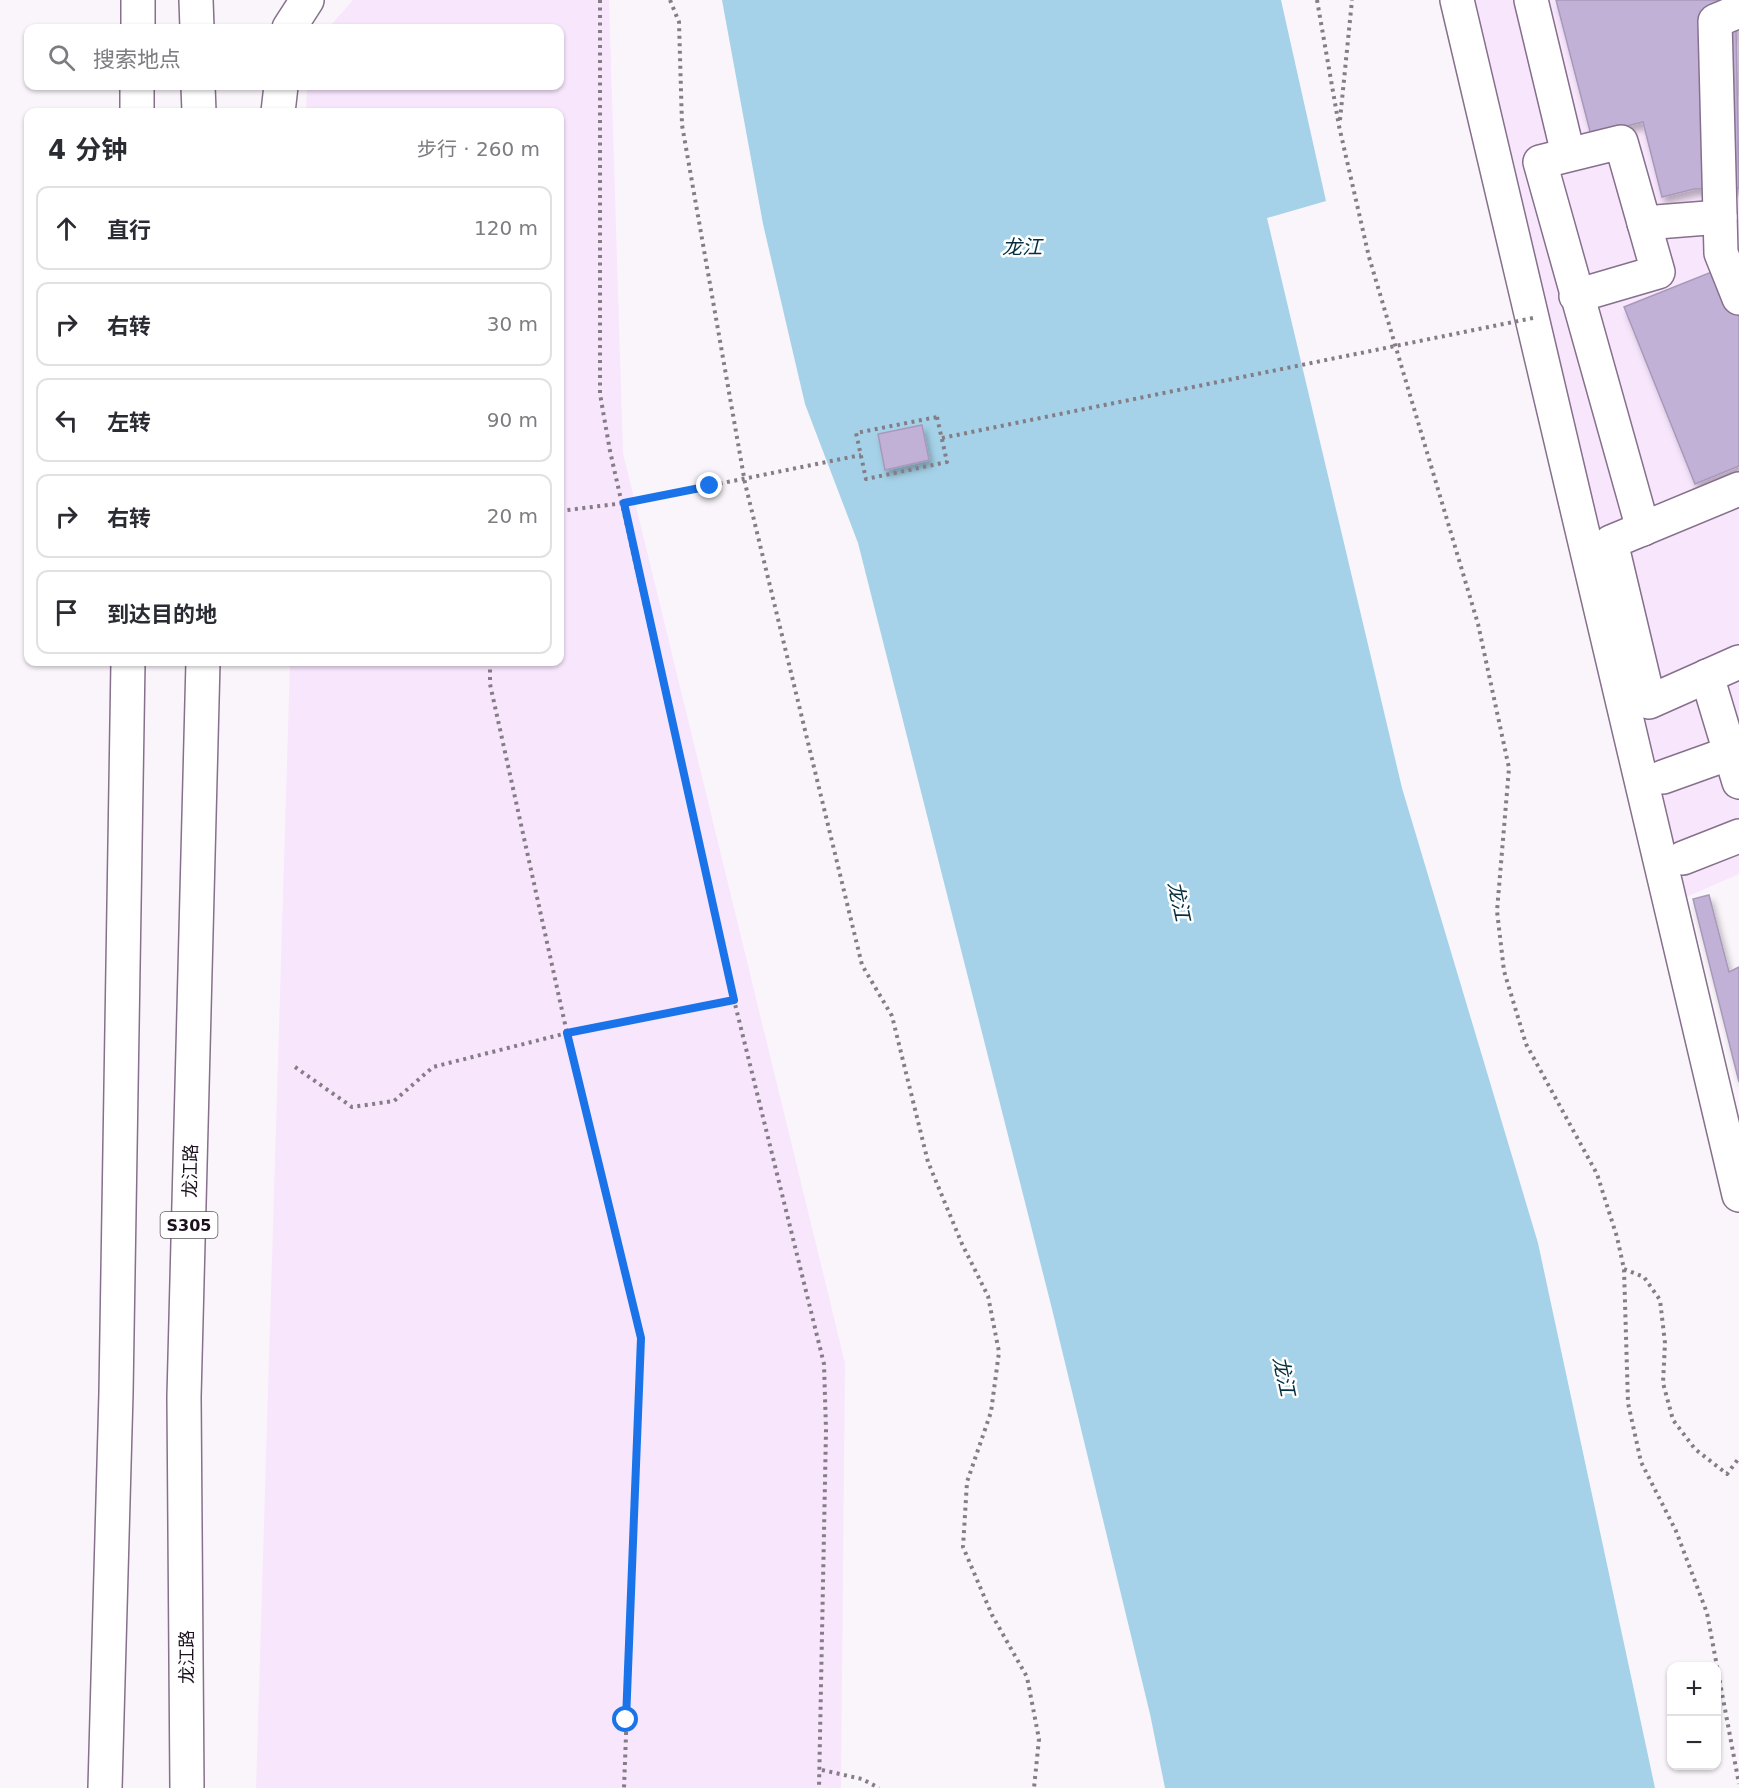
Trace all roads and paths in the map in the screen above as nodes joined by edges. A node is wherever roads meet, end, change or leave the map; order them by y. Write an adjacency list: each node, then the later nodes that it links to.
1 (138, 0): 11 (main road)
2 (196, 0): 12 (main road)
3 (307, 0): 13 (main road)
4 (600, 0): 30 (path)
5 (670, 0): 55 (path)
6 (1317, 0): 20 (path)
7 (1352, 0): 20 (path)
8 (1457, 0): 26 (main road)
9 (1531, 0): 21 (main road)
10 (1739, 10): 22 (main road)
11 (138, 24)
12 (196, 24)
13 (292, 24)
14 (137, 90): 17 (main road)
15 (198, 90): 18 (main road)
16 (281, 90): 19 (main road)
17 (137, 108)
18 (199, 108)
19 (278, 108)
20 (1339, 126): 46 (path)
21 (1568, 154): 23 (main road); 24 (main road)
22 (1720, 217): 23 (main road); 25 (main road)
23 (1644, 223): 24 (main road)
24 (1576, 296): 32 (main road)
25 (1739, 298)
26 (1533, 318): 27 (path, bridge); 45 (main road)
27 (942, 438): 28 (path); 28 (path)
28 (861, 455): 30 (path, bridge)
29 (1739, 489): 32 (main road)
30 (624, 503): 31 (path); 42 (path)
31 (564, 510)
32 (1643, 529): 37 (main road)
33 (1739, 662): 37 (main road)
34 (128, 666): 50 (main road)
35 (203, 666): 51 (main road, 龙江路 / S305)
36 (490, 666): 43 (path)
37 (1707, 676): 38 (main road)
38 (1735, 768): 39 (main road)
39 (1663, 777)
40 (1739, 836): 41 (main road)
41 (1683, 858)
42 (734, 1000): 43 (path); 48 (path)
43 (567, 1033): 44 (path); 52 (path)
44 (295, 1067)
45 (1739, 1195)
46 (1624, 1269): 47 (path); 49 (path)
47 (1739, 1458)
48 (822, 1770): 53 (path); 54 (path)
49 (1739, 1784)
50 (105, 1788)
51 (187, 1788)
52 (624, 1788)
53 (819, 1788)
54 (879, 1788)
55 (1034, 1788)

